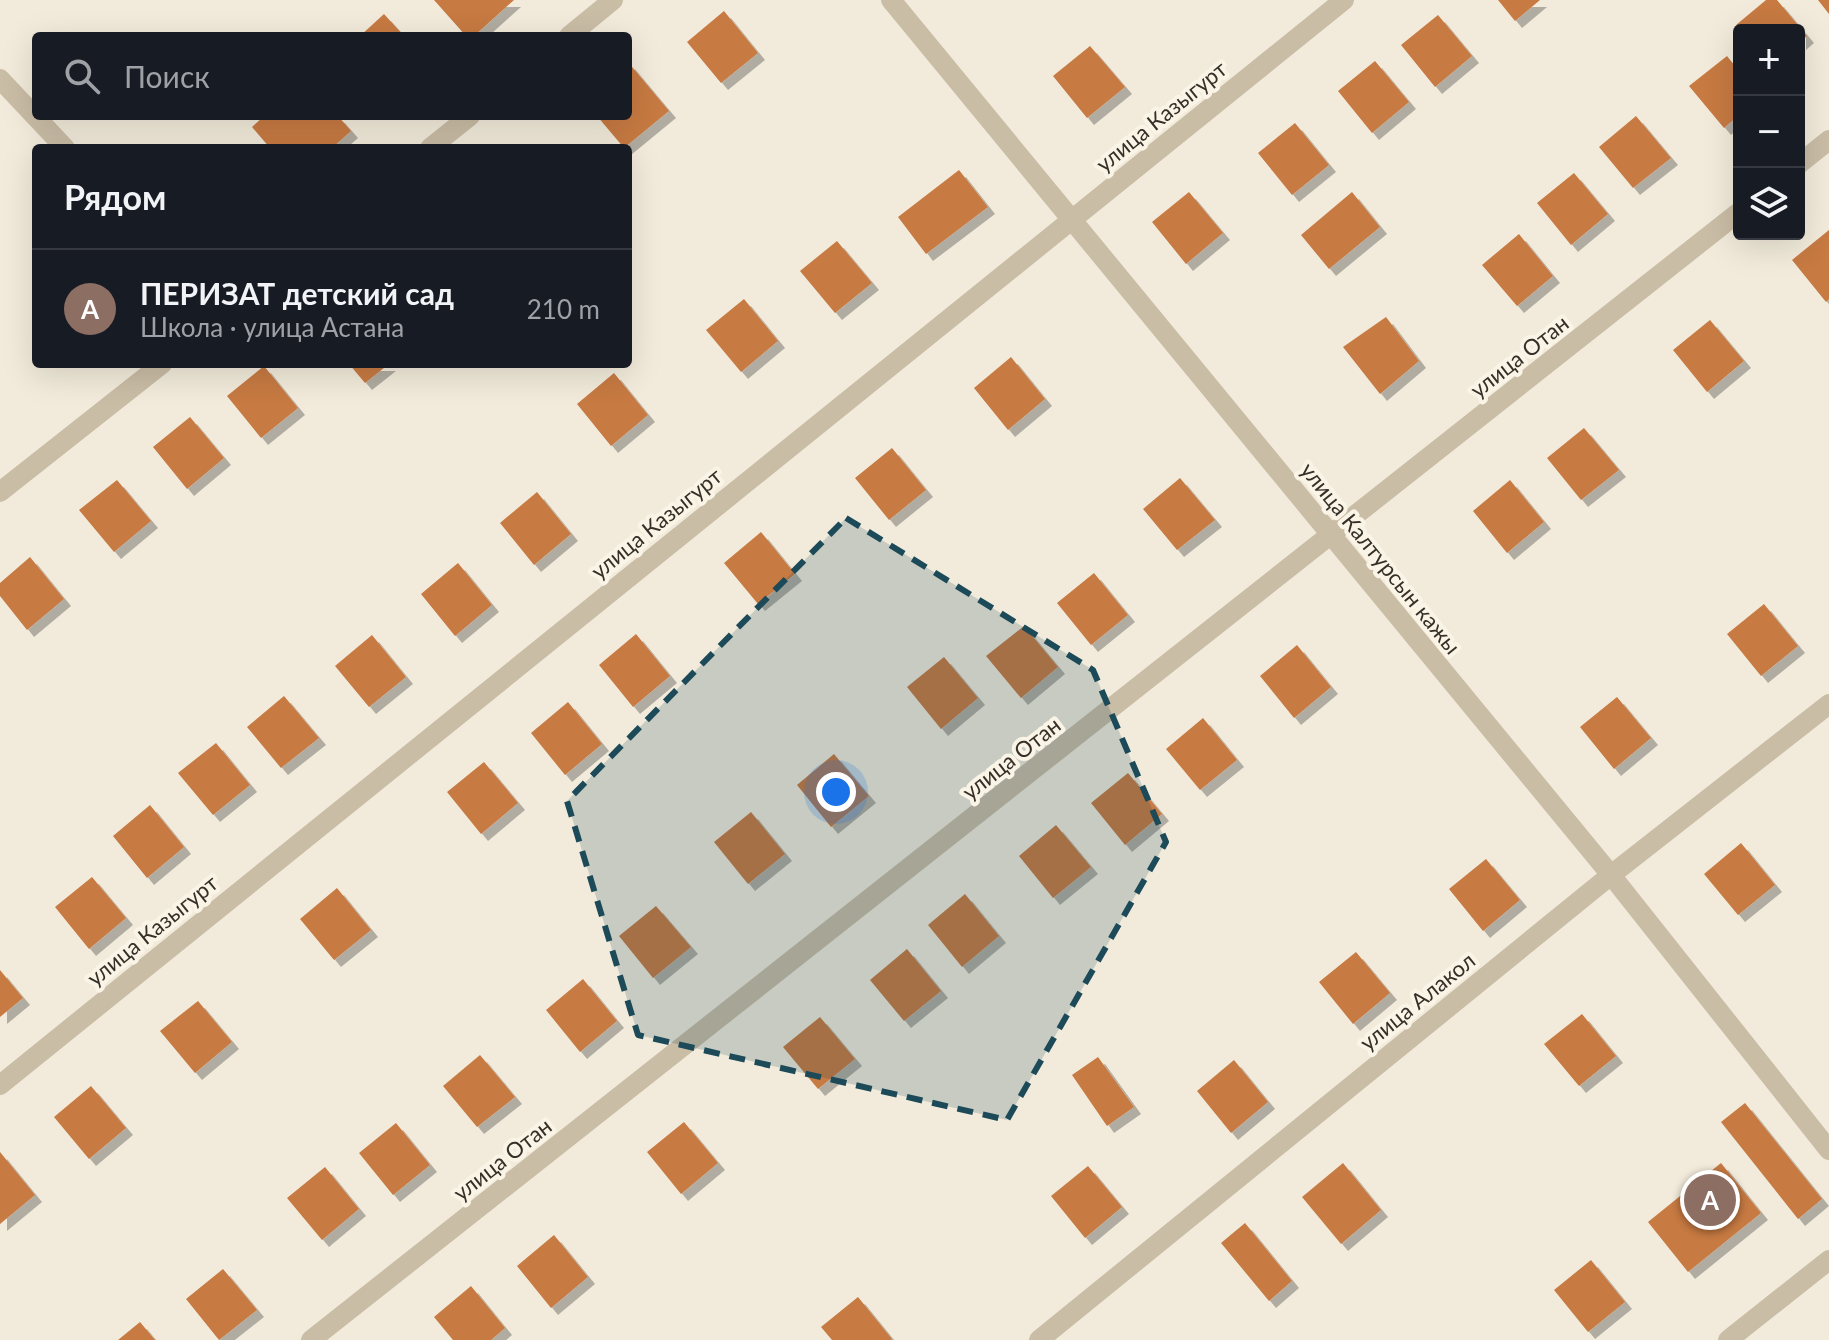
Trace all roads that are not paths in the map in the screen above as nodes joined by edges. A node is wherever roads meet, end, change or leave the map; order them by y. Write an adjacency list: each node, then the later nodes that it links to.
1 (613, 0): 4 (street)
2 (891, 0): 14 (street, улица Калтурсын кажы)
3 (1344, 0): 14 (street, улица Казыгурт)
4 (574, 32)
5 (0, 79): 6 (street)
6 (32, 113)
7 (39, 120): 10 (street)
8 (465, 120): 11 (street)
9 (1829, 140): 12 (street)
10 (61, 144)
11 (435, 144)
12 (1805, 159)
13 (1733, 217): 17 (street, улица Отан)
14 (1071, 218): 17 (street, улица Калтурсын кажы); 20 (street, улица Казыгурт)
15 (157, 368): 16 (street)
16 (0, 492)
17 (1331, 535): 19 (street, улица Калтурсын кажы); 23 (street, улица Отан)
18 (1829, 704): 19 (street, улица Алакол)
19 (1611, 875): 21 (street, улица Калтурсын кажы); 24 (street, улица Алакол)
20 (0, 1085)
21 (1829, 1150)
22 (1829, 1260): 25 (street)
23 (311, 1340)
24 (1039, 1340)
25 (1728, 1340)

